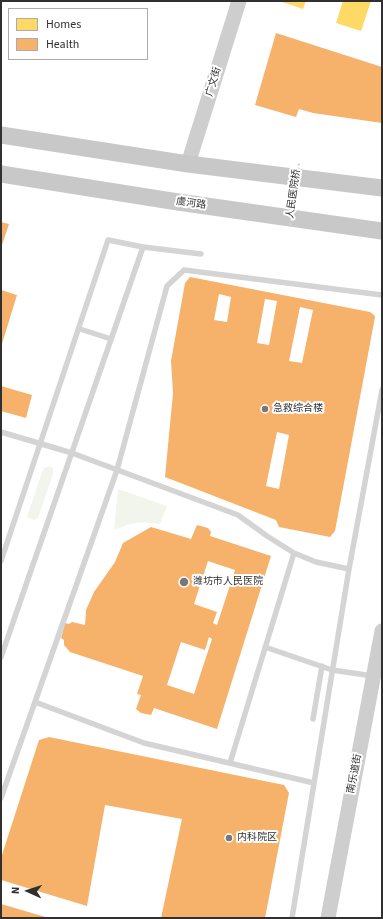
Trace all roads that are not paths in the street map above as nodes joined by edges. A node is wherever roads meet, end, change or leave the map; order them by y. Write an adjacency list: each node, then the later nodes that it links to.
1 (239, 1): 3 (street, 广文街)
2 (1, 135): 3 (main road)
3 (188, 164): 5 (main road)
4 (1, 174): 6 (main road, 虞河路)
5 (382, 188)
6 (382, 231)
7 (143, 247): 8 (lane); 10 (lane); 11 (lane)
8 (201, 254)
9 (382, 295): 16 (lane)
10 (80, 329): 11 (lane); 14 (lane)
11 (111, 339): 15 (lane)
12 (382, 390): 19 (lane)
13 (1, 432): 14 (lane)
14 (41, 444): 15 (lane); 18 (lane)
15 (72, 453): 16 (lane); 22 (lane)
16 (117, 470): 17 (lane); 26 (lane)
17 (294, 553): 19 (lane); 21 (lane)
18 (1, 561)
19 (349, 569): 24 (lane)
20 (382, 631): 25 (street, 南乐道街)
21 (265, 647): 23 (lane); 28 (lane)
22 (1, 657)
23 (322, 666): 24 (lane); 27 (lane)
24 (332, 670): 25 (lane); 29 (lane)
25 (374, 676): 32 (street, 南乐道街)
26 (35, 702): 28 (lane); 30 (lane)
27 (312, 719)
28 (230, 763): 29 (lane)
29 (314, 783): 31 (lane)
30 (1, 798)
31 (292, 918)
32 (328, 918)

